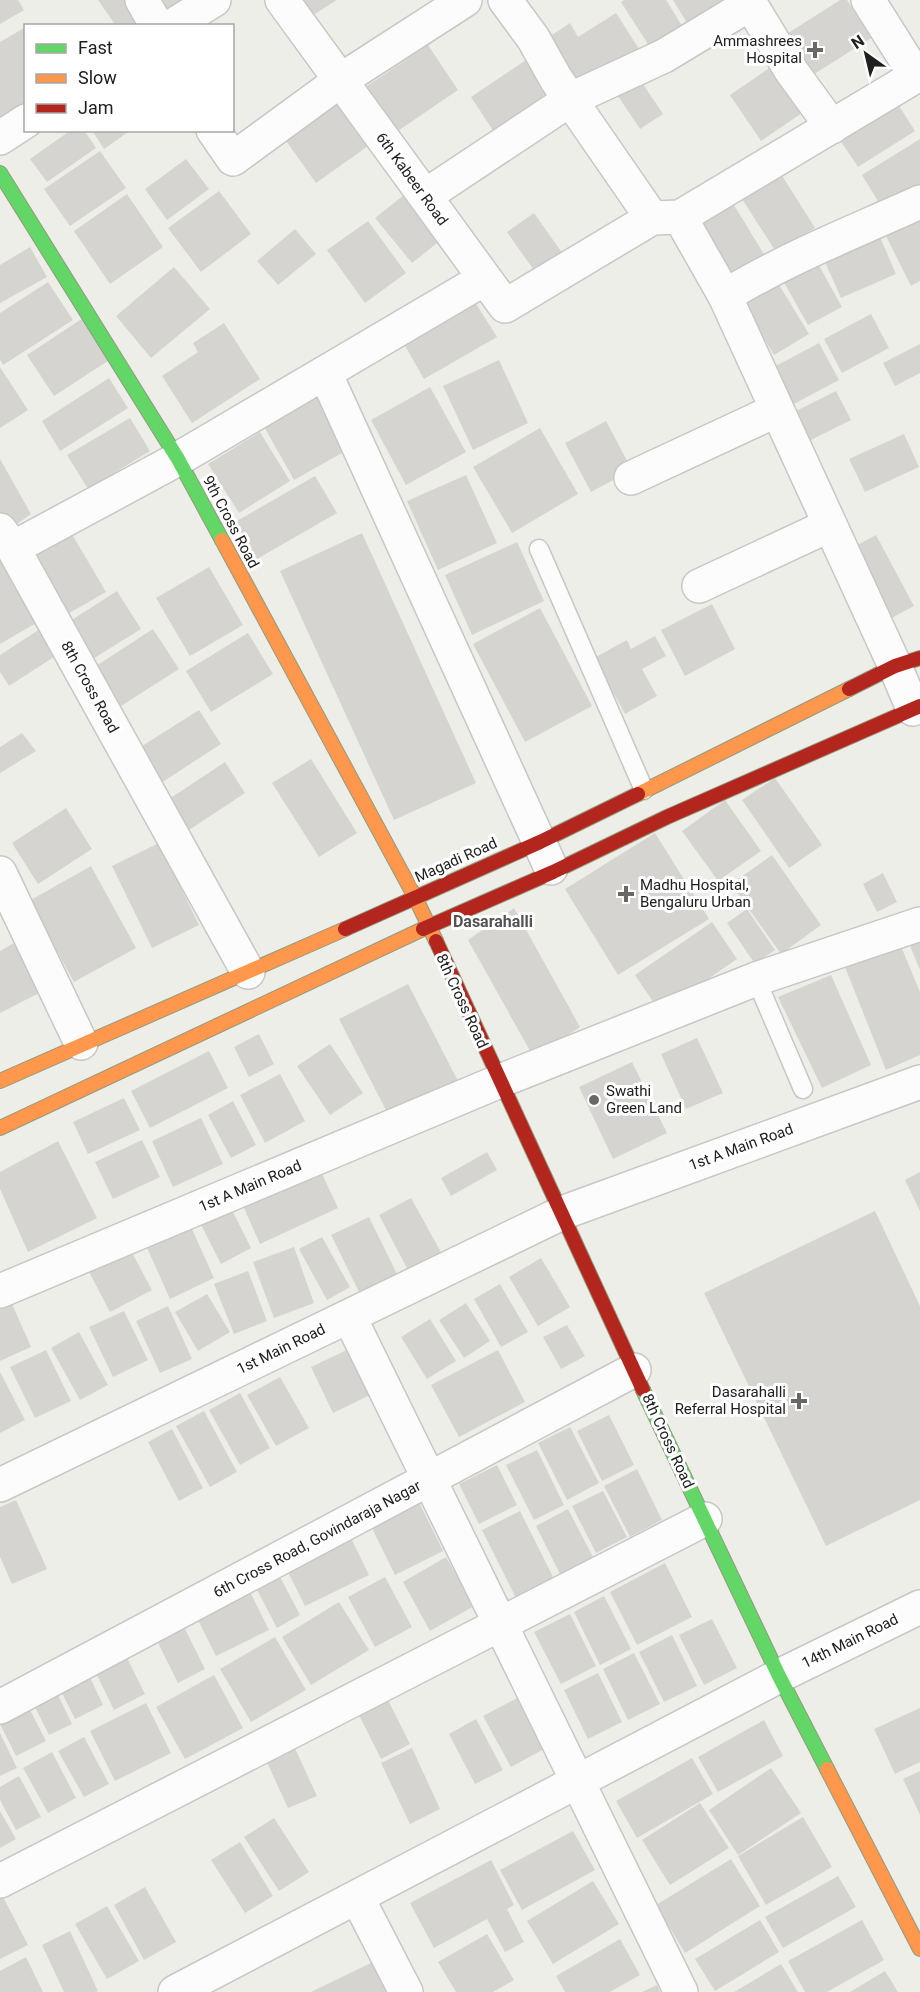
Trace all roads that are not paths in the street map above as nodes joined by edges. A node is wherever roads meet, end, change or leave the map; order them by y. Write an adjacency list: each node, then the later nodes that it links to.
1 (142, 0): 8 (street)
2 (214, 0): 9 (street)
3 (282, 0): 11 (street, 6th Kabeer Road)
4 (465, 0): 11 (street)
5 (505, 0): 12 (street)
6 (868, 0): 10 (street)
7 (749, 2): 12 (street); 14 (street)
8 (156, 24)
9 (175, 24)
10 (919, 78): 14 (street)
11 (341, 80): 15 (street); 18 (street, 6th Kabeer Road)
12 (571, 99): 18 (street); 20 (street)
13 (24, 122): 16 (street)
14 (832, 127): 20 (street)
15 (214, 132)
16 (0, 138)
17 (0, 173): 25 (main road, 9th Cross Road)
18 (425, 196): 21 (street, 6th Kabeer Road)
19 (920, 201): 22 (street)
20 (666, 217): 21 (street, 6th Kabeer Road); 22 (street)
21 (484, 279): 23 (street)
22 (725, 296): 24 (street)
23 (326, 373): 25 (street); 34 (street)
24 (777, 410): 26 (street); 27 (street)
25 (178, 459): 28 (street); 37 (main road, 9th Cross Road)
26 (631, 478)
27 (830, 525): 30 (street); 31 (street)
28 (6, 539): 40 (street, 8th Cross Road)
29 (539, 549): 33 (lane)
30 (699, 586)
31 (908, 662): 32 (street); 33 (main road, Magadi Road)
32 (916, 708): 35 (main road)
33 (644, 790): 34 (main road, Magadi Road)
34 (540, 842): 35 (street); 37 (main road, Magadi Road)
35 (553, 872): 39 (main road)
36 (2, 880): 42 (street)
37 (415, 897): 39 (main road, 9th Cross Road); 40 (main road, Magadi Road)
38 (920, 924): 41 (street, 1st A Main Road)
39 (428, 927): 44 (main road, 8th Cross Road); 47 (main road)
40 (248, 972): 42 (main road, Magadi Road)
41 (756, 979): 44 (street, 1st A Main Road); 46 (lane)
42 (81, 1043): 43 (main road, Magadi Road)
43 (0, 1081)
44 (500, 1081): 48 (main road, 8th Cross Road); 49 (street, 1st A Main Road)
45 (920, 1082): 48 (street, 1st A Main Road)
46 (803, 1089)
47 (0, 1128)
48 (562, 1212): 50 (street, 1st Main Road); 51 (main road, 8th Cross Road)
49 (0, 1291)
50 (349, 1316): 52 (street); 53 (street, 1st Main Road)
51 (634, 1370): 52 (street, 6th Cross Road, Govindaraja Nagar); 54 (main road, 8th Cross Road)
52 (429, 1479): 56 (street); 58 (street, 6th Cross Road, Govindaraja Nagar)
53 (0, 1485)
54 (705, 1520): 56 (street); 57 (main road, 8th Cross Road)
55 (920, 1607): 57 (street, 14th Main Road)
56 (501, 1624): 59 (street); 60 (street)
57 (779, 1676): 59 (street, 14th Main Road); 62 (main road, 8th Cross Road)
58 (0, 1707)
59 (578, 1781): 61 (street, 14th Main Road); 65 (street)
60 (0, 1881)
61 (357, 1897): 63 (street, 14th Main Road); 64 (street)
62 (920, 1949)
63 (175, 1992)
64 (406, 1992)
65 (681, 1992)

